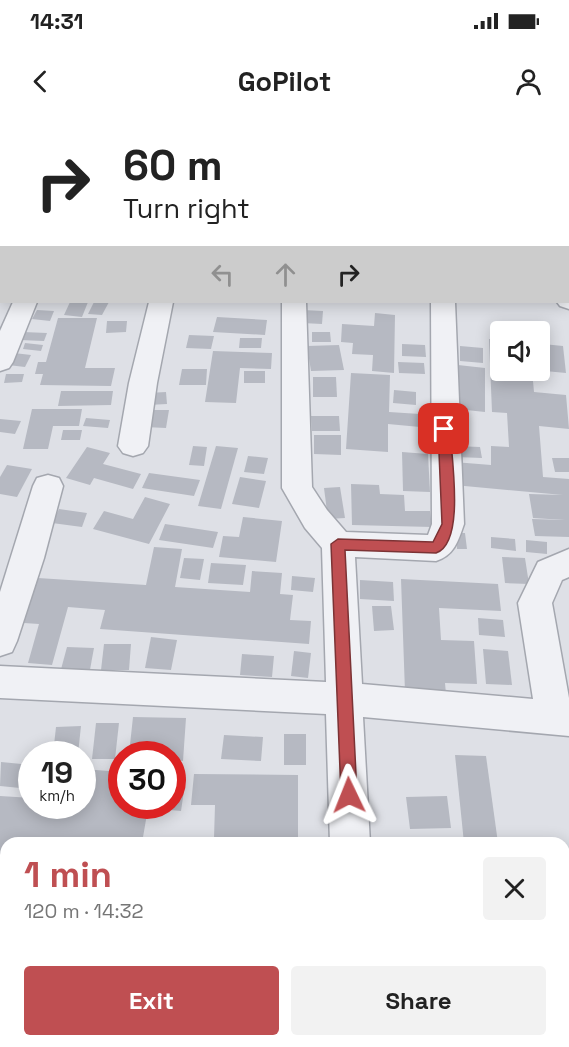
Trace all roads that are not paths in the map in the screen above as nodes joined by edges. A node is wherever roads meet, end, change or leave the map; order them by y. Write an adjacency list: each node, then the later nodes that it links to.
1 (25, 303): 5 (street)
2 (161, 303): 6 (street)
3 (294, 303): 8 (street)
4 (442, 303): 8 (street)
5 (0, 362)
6 (132, 446)
7 (48, 486): 10 (street)
8 (338, 544): 12 (street)
9 (569, 562): 13 (street)
10 (0, 641)
11 (0, 682): 12 (street)
12 (346, 699): 13 (street); 14 (street)
13 (562, 718)
14 (350, 837)

